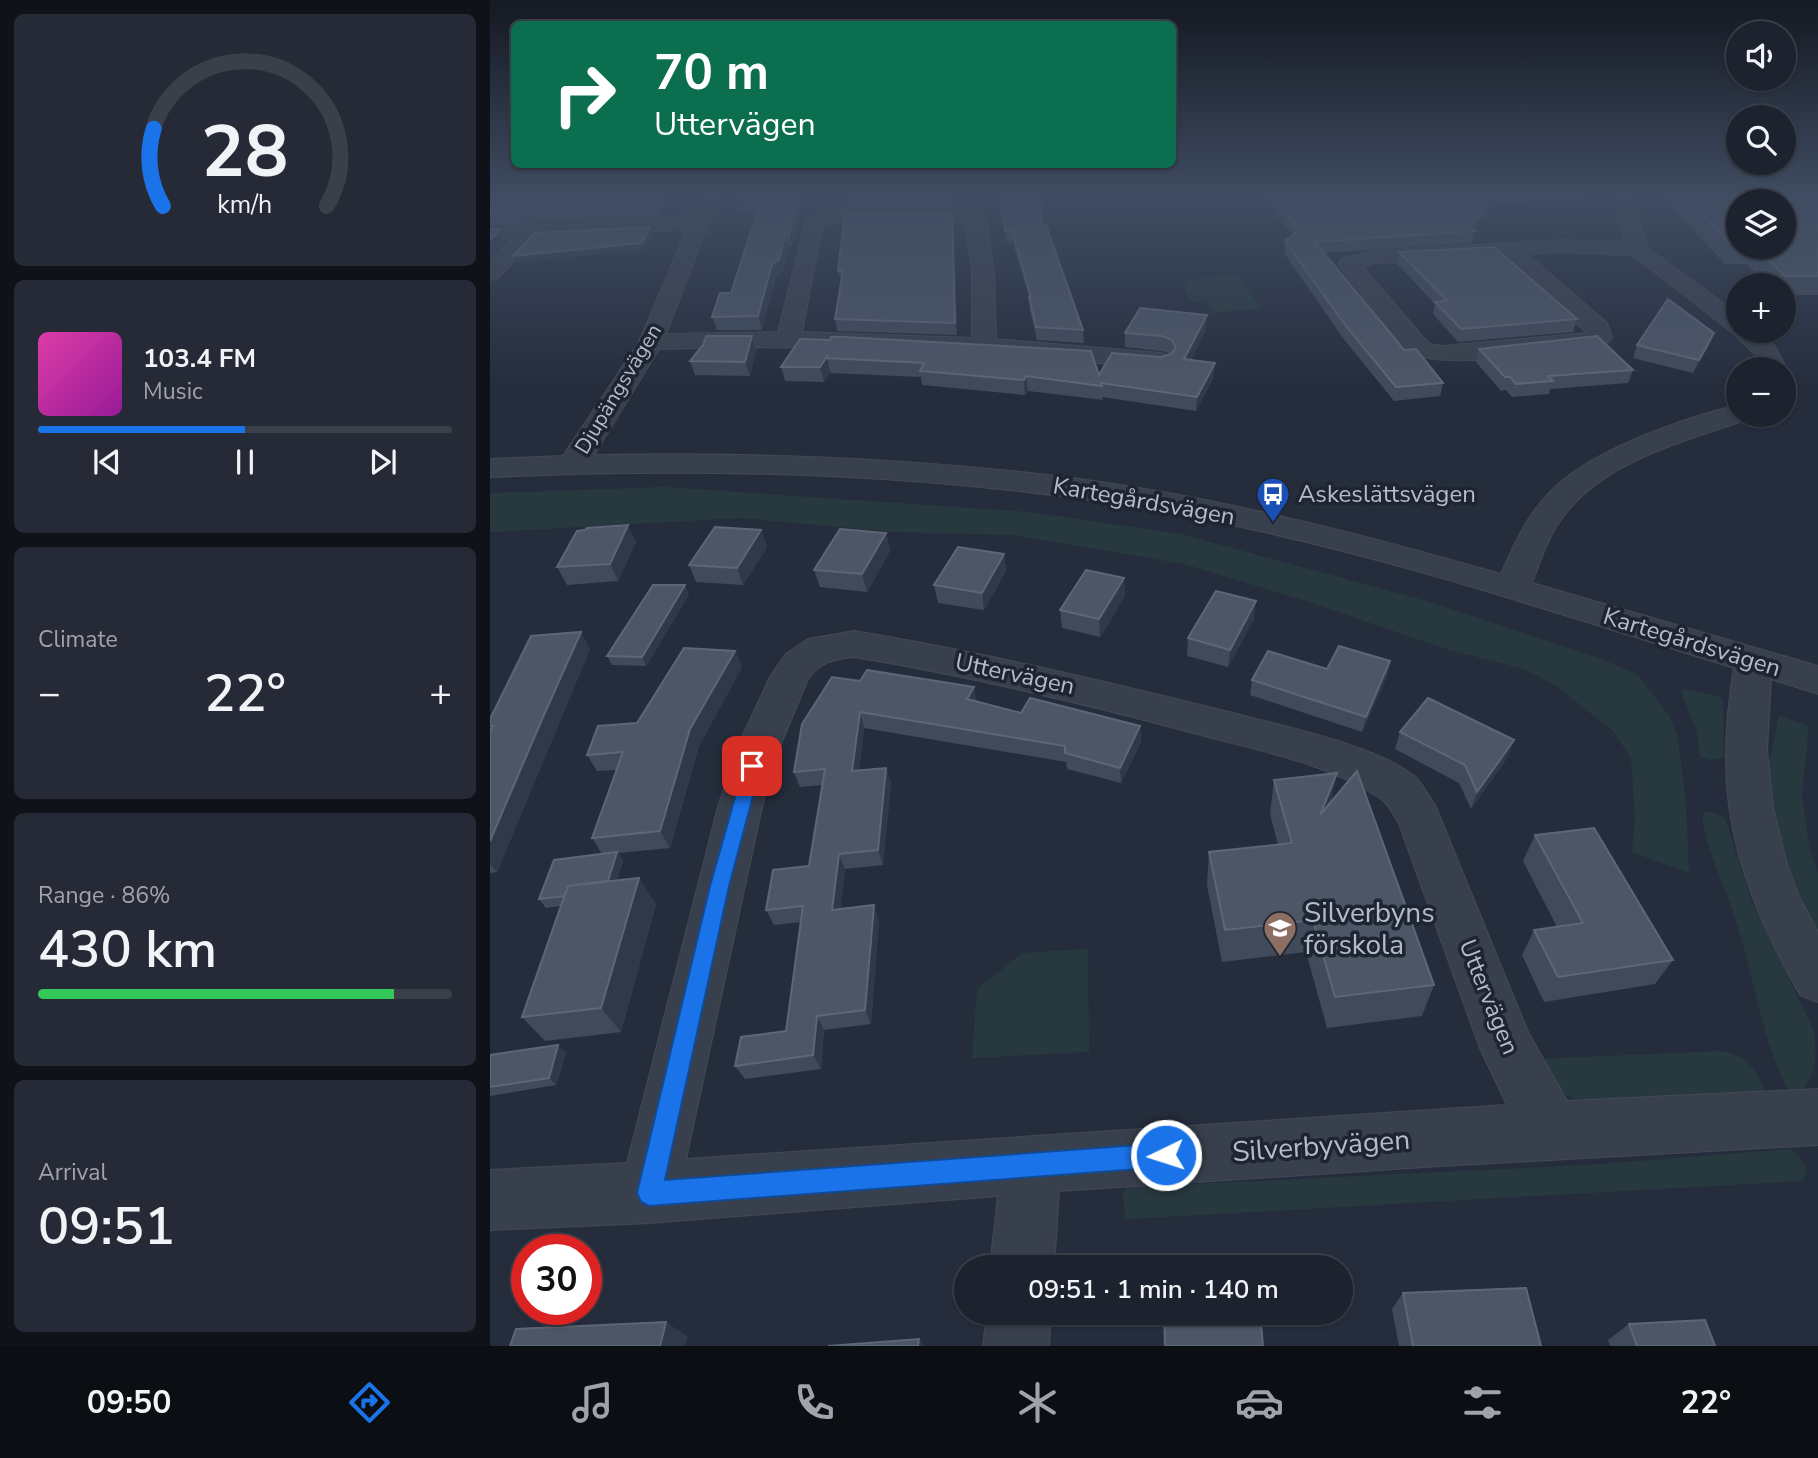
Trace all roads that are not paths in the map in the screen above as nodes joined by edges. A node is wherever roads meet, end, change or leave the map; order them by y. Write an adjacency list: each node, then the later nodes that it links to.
1 (682, 261): 9 (street, Djupängsvägen)
2 (805, 261): 8 (street)
3 (982, 261): 11 (street)
4 (1360, 261): 5 (street)
5 (1522, 261)
6 (1654, 261): 7 (street)
7 (1726, 317)
8 (789, 338): 9 (street); 11 (street)
9 (650, 342): 15 (street, Djupängsvägen)
10 (1757, 343): 12 (street)
11 (984, 344): 13 (street)
12 (1768, 357)
13 (1161, 361)
14 (1726, 418): 17 (street)
15 (573, 464): 16 (street, Kartegårdsvägen); 17 (street, Kartegårdsvägen)
16 (490, 468)
17 (1513, 588): 18 (street, Kartegårdsvägen)
18 (1754, 662): 19 (street, Kartegårdsvägen); 20 (street)
19 (1818, 680)
20 (1818, 978)
21 (1818, 1117): 22 (street, Silverbyvägen)
22 (1551, 1130): 23 (street, Silverbyvägen); 24 (street, Uttervägen)
23 (1031, 1164): 24 (street, Silverbyvägen); 26 (street)
24 (649, 1193): 25 (street, Silverbyvägen)
25 (490, 1200)
26 (1023, 1255)
27 (1017, 1325): 28 (street)
28 (1016, 1346)

